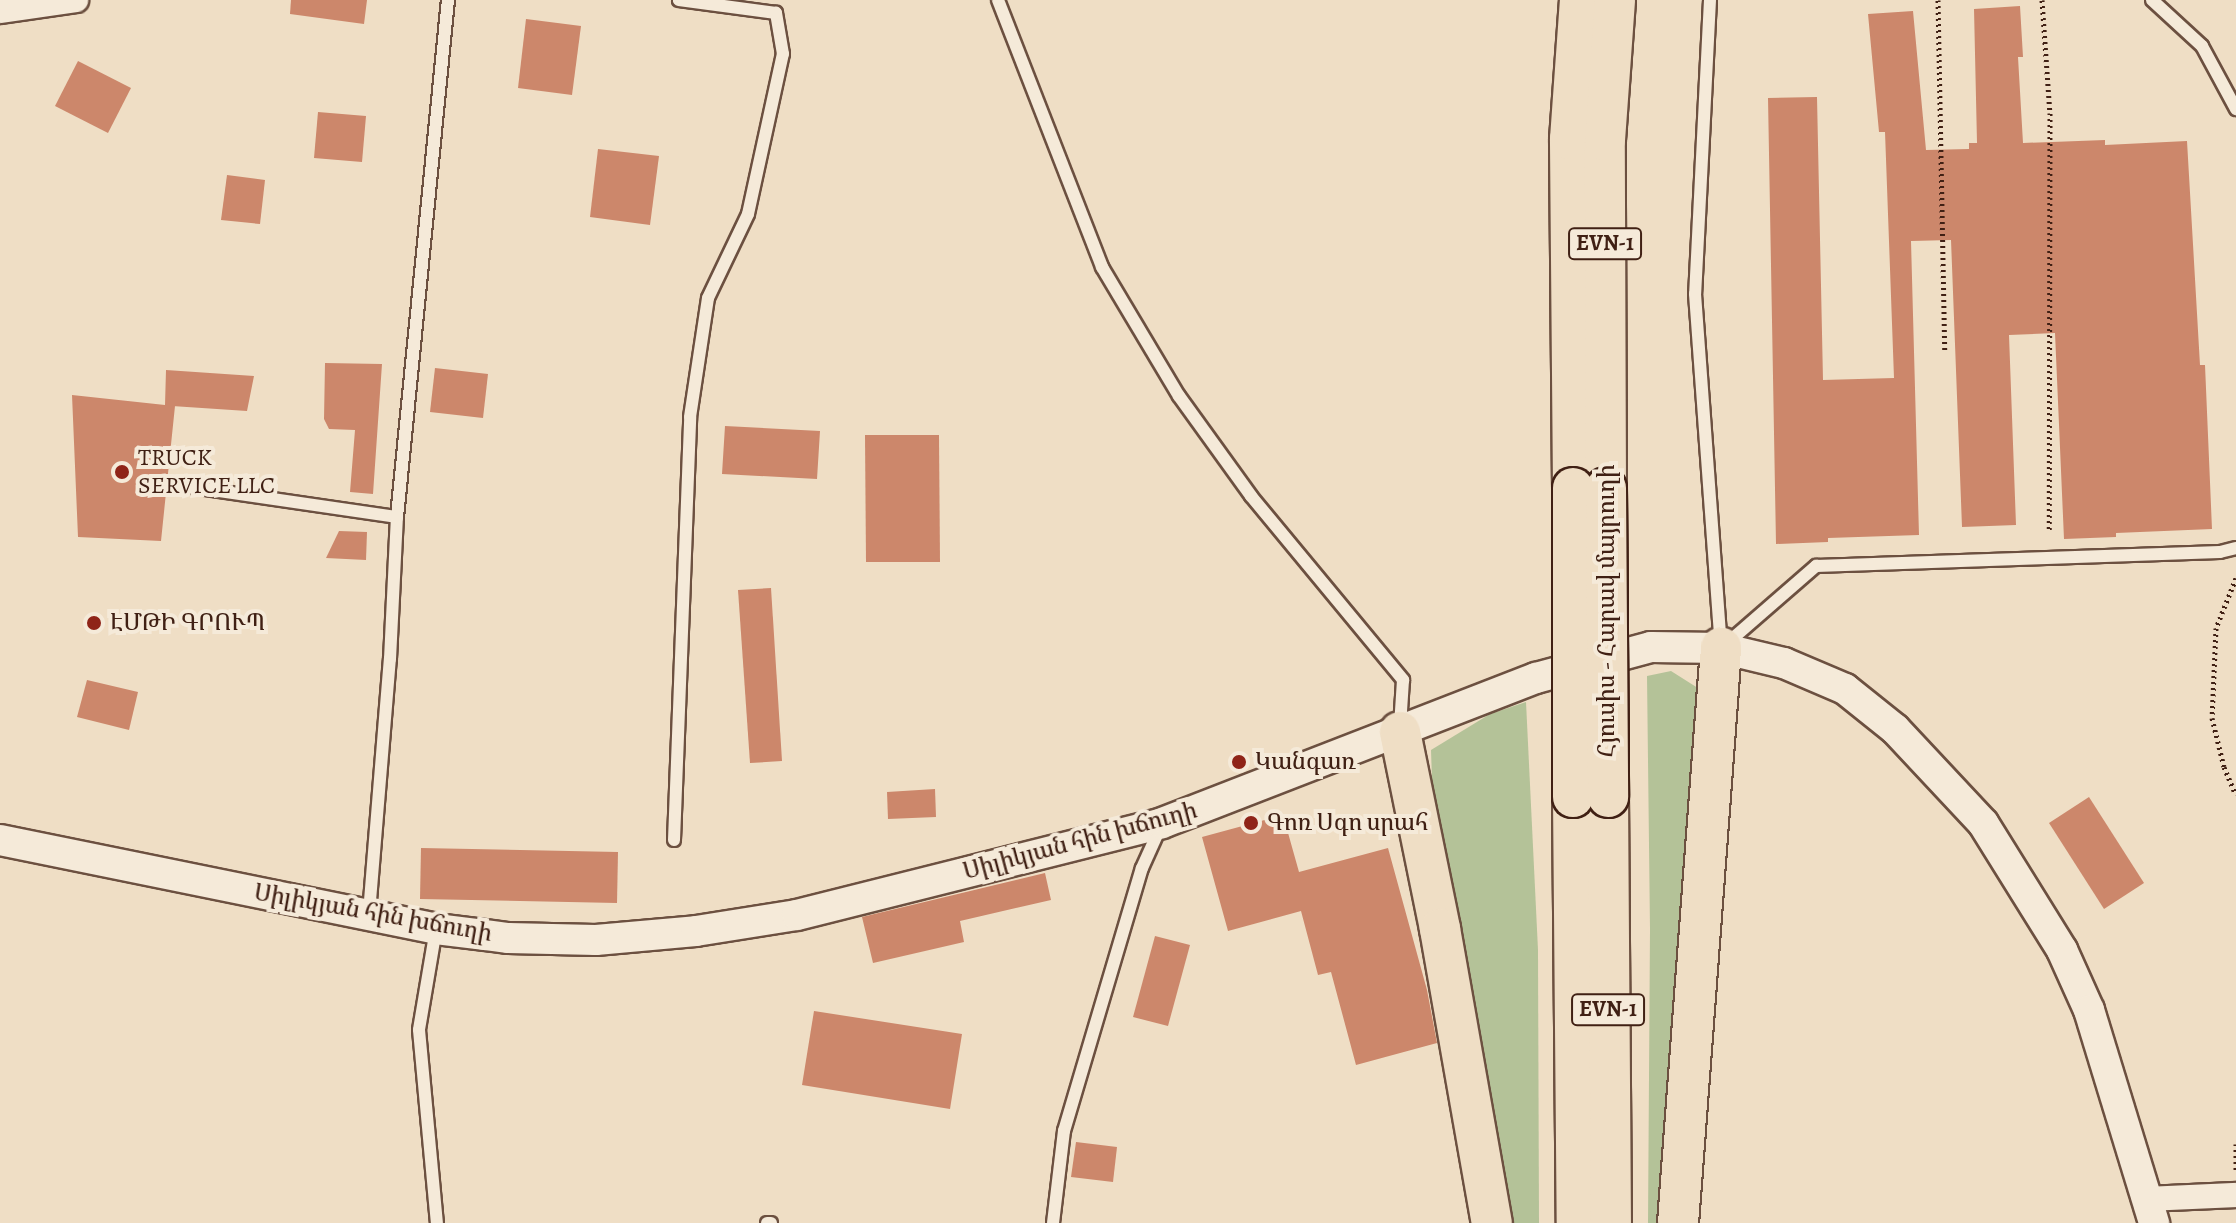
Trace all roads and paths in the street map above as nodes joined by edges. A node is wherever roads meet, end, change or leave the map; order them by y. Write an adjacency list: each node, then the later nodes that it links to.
1 (76, 0): 11 (street)
2 (448, 0): 16 (lane)
3 (679, 0): 26 (lane)
4 (998, 0): 21 (lane)
5 (1580, 0): 14 (highway, Հյուսիս - Հարավ մայրուղի / EVN-1)
6 (1615, 0): 14 (highway, Հյուսիս - Հարավ մայրուղի / EVN-1)
7 (1710, 0): 20 (lane)
8 (1938, 0): 13 (path)
9 (2042, 0): 17 (path)
10 (2152, 0): 12 (lane)
11 (0, 11)
12 (2236, 109)
13 (1945, 352)
14 (1589, 431): 23 (highway, Հյուսիս - Հարավ մայրուղի / EVN-1, bridge)
15 (184, 486): 16 (lane)
16 (397, 517): 27 (lane)
17 (2049, 531)
18 (2236, 548): 20 (lane)
19 (2236, 578): 22 (path)
20 (1721, 648): 21 (street, Սիլիկյան հին խճուղի); 30 (street, Սիլիկյան հին խճուղի); 36 (highway)
21 (1400, 732): 24 (street, Սիլիկյան հին խճուղի); 33 (highway)
22 (2236, 795)
23 (1590, 797): 34 (highway, Հյուսիս - Հարավ մայրուղի / EVN-1); 35 (highway, Հյուսիս - Հարավ մայրուղի / EVN-1)
24 (1162, 823): 28 (street, Սիլիկյան հին խճուղի); 32 (lane)
25 (0, 840): 27 (street, Սիլիկյան հին խճուղի)
26 (674, 840)
27 (368, 917): 28 (street, Սիլիկյան հին խճուղի)
28 (436, 929): 31 (lane)
29 (2236, 1195): 30 (street)
30 (2150, 1211)
31 (437, 1223)
32 (1053, 1223)
33 (1492, 1223)
34 (1577, 1223)
35 (1611, 1223)
36 (1678, 1223)

